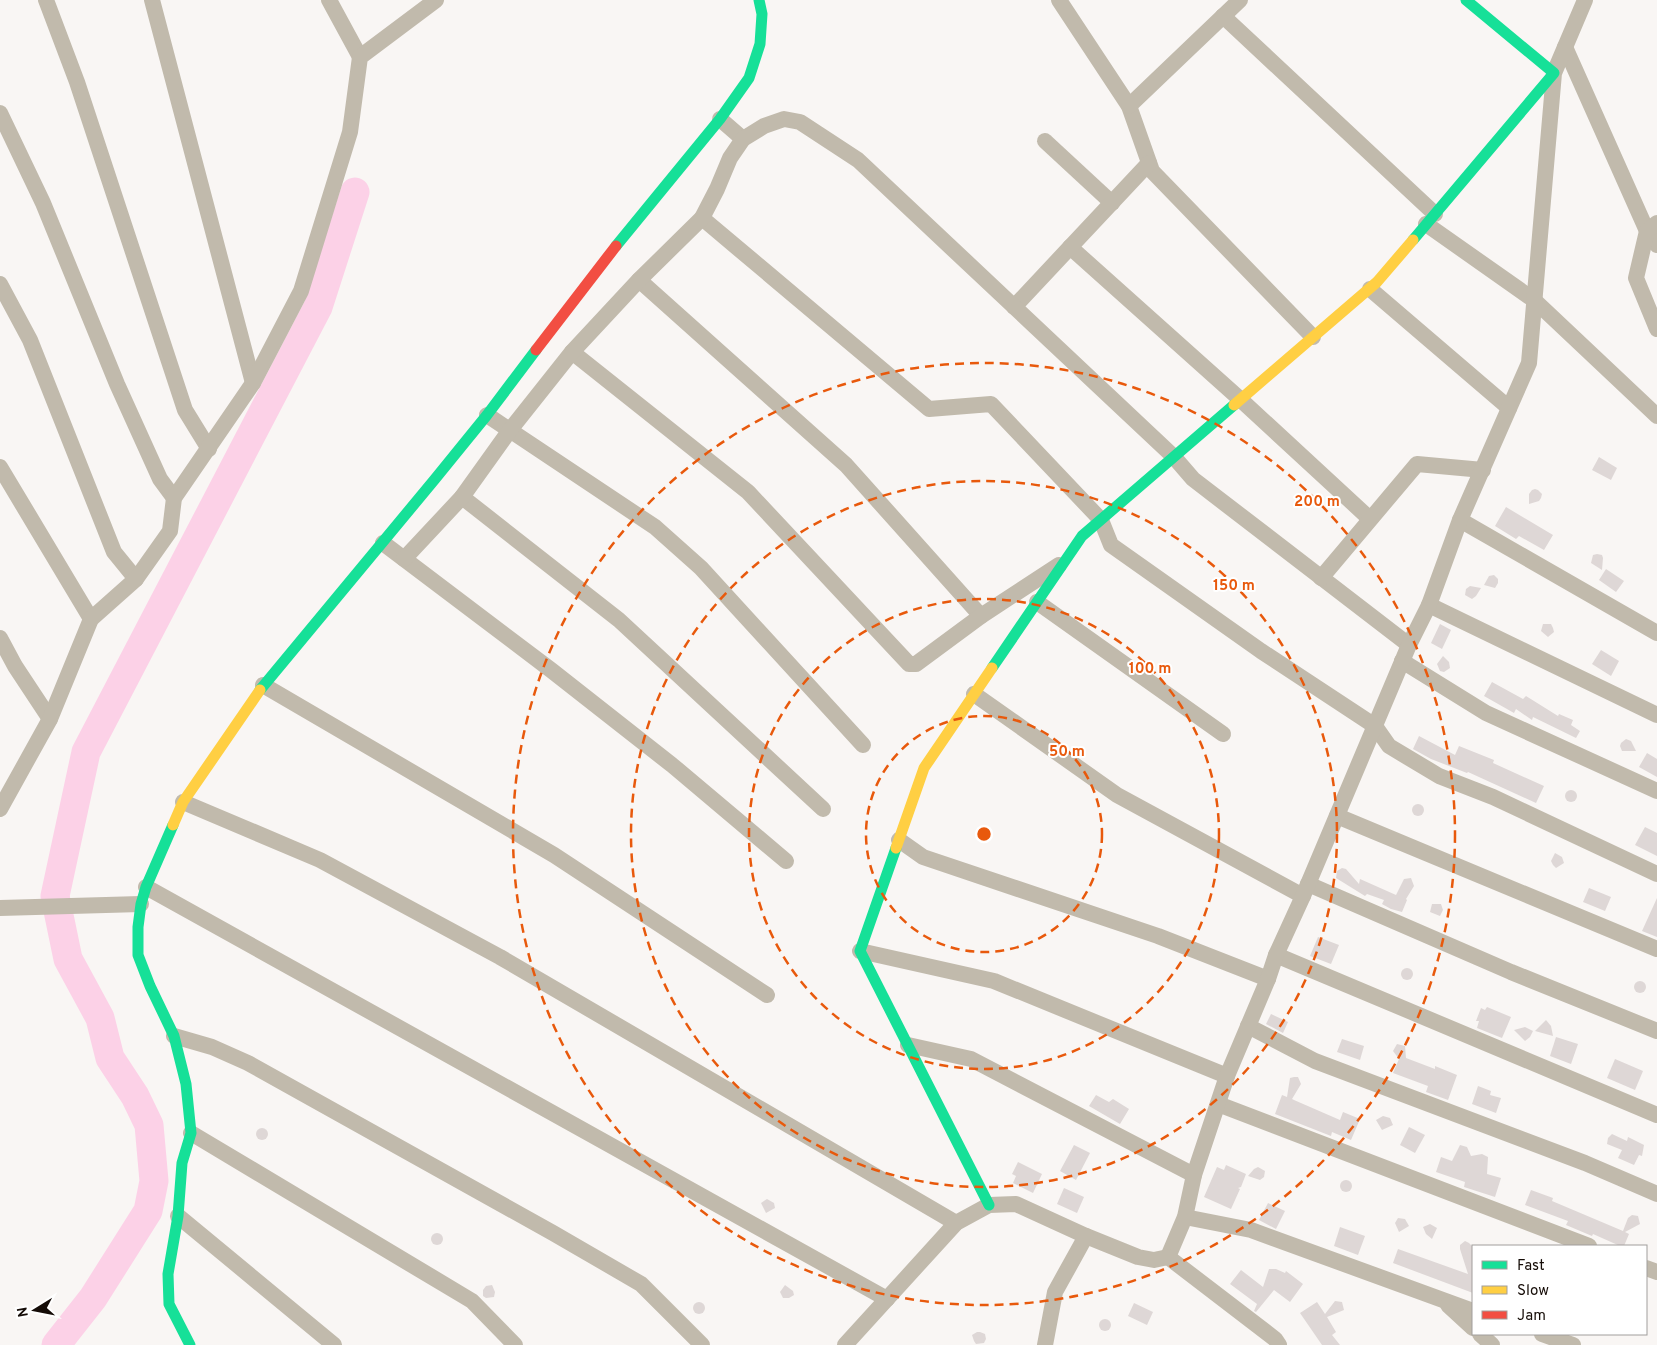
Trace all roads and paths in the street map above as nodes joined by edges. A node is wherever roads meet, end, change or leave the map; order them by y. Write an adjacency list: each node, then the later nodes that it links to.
1 (46, 0): 40 (street)
2 (152, 0): 34 (street)
3 (329, 0): 12 (street)
4 (436, 0): 12 (street)
5 (760, 0): 16 (street)
6 (1059, 0): 14 (street)
7 (1240, 0): 10 (street)
8 (1466, 0): 13 (street)
9 (1585, 0): 11 (street)
10 (1223, 16): 14 (street); 22 (street)
11 (1565, 47): 13 (street); 23 (street)
12 (360, 57): 34 (street)
13 (1554, 73): 22 (street); 29 (street)
14 (1129, 106): 19 (street)
15 (0, 113): 45 (street)
16 (720, 120): 17 (street); 37 (street)
17 (743, 139): 21 (street); 30 (street)
18 (1045, 141): 20 (street)
19 (1149, 163): 20 (street); 32 (street)
20 (1112, 202): 25 (street)
21 (702, 218): 26 (street); 47 (street)
22 (1431, 219): 28 (street); 29 (street)
23 (1652, 227): 24 (street); 31 (street)
24 (1657, 245)
25 (1070, 247): 30 (street); 35 (street)
26 (638, 280): 33 (street); 56 (street)
27 (0, 284): 53 (street)
28 (1370, 289): 32 (street); 36 (street)
29 (1534, 300): 36 (street); 38 (street)
30 (1014, 307): 41 (street)
31 (1657, 329)
32 (1313, 338): 35 (street)
33 (572, 352): 39 (street); 56 (street)
34 (253, 383): 40 (street)
35 (1241, 400): 41 (street); 46 (street)
36 (1509, 408): 43 (street)
37 (487, 415): 39 (street); 49 (street)
38 (1657, 416)
39 (510, 430): 44 (street); 68 (street)
40 (208, 449): 45 (street)
41 (1174, 457): 47 (street); 52 (street)
42 (0, 467): 57 (street)
43 (1483, 470): 46 (street); 48 (street)
44 (462, 497): 50 (street); 72 (street)
45 (174, 498): 53 (street)
46 (1370, 519): 52 (street)
47 (1101, 520): 51 (street); 66 (street)
48 (1460, 520): 55 (street); 58 (street)
49 (383, 543): 50 (street); 62 (street)
50 (404, 559): 75 (street)
51 (1068, 560): 54 (street); 56 (street)
52 (1321, 578): 60 (street)
53 (136, 579): 57 (street)
54 (1037, 602): 63 (street); 67 (street)
55 (1429, 604): 60 (street); 64 (street)
56 (981, 616)
57 (91, 619): 65 (street)
58 (1657, 633)
59 (0, 638): 65 (street)
60 (1409, 645): 61 (street)
61 (1402, 661): 66 (street); 69 (street)
62 (263, 685): 70 (street); 85 (street)
63 (974, 694): 74 (street); 78 (street)
64 (1657, 715)
65 (50, 719): 71 (street)
66 (1375, 726): 73 (street); 76 (street)
67 (1223, 734)
68 (863, 745)
69 (1657, 791)
70 (183, 802): 77 (street); 99 (street)
71 (0, 809)
72 (823, 809)
73 (1336, 816): 78 (street); 81 (street)
74 (899, 840): 82 (street); 84 (street)
75 (786, 861)
76 (1657, 874)
77 (146, 887): 79 (street); 103 (street)
78 (1305, 890): 83 (street); 87 (street)
79 (141, 904): 80 (street); 88 (street)
80 (1, 908)
81 (1657, 949)
82 (860, 951): 89 (street); 90 (street)
83 (1276, 954): 84 (street); 92 (street)
84 (1268, 979): 86 (street)
85 (767, 994)
86 (1248, 1026): 90 (street); 95 (street)
87 (1657, 1031)
88 (174, 1036): 93 (street); 112 (street)
89 (908, 1045): 94 (street); 96 (street)
90 (1227, 1076): 91 (street)
91 (1218, 1104): 94 (street); 101 (street)
92 (1657, 1115)
93 (191, 1133): 97 (street); 111 (street)
94 (1194, 1175): 98 (street)
95 (1657, 1194)
96 (989, 1205): 99 (street); 100 (street)
97 (178, 1216): 109 (street); 110 (street)
98 (1185, 1217): 102 (street); 104 (street)
99 (956, 1223): 103 (street)
100 (1086, 1236): 102 (street); 114 (street)
101 (1587, 1245)
102 (1168, 1257): 115 (street)
103 (886, 1299): 113 (street)
104 (1445, 1301): 105 (street); 106 (street)
105 (1472, 1311)
106 (1472, 1327)
107 (1481, 1335): 116 (street)
108 (1545, 1335): 117 (street)
109 (190, 1345)
110 (334, 1345)
111 (514, 1345)
112 (702, 1345)
113 (845, 1345)
114 (1045, 1345)
115 (1279, 1345)
116 (1492, 1345)
117 (1573, 1345)

